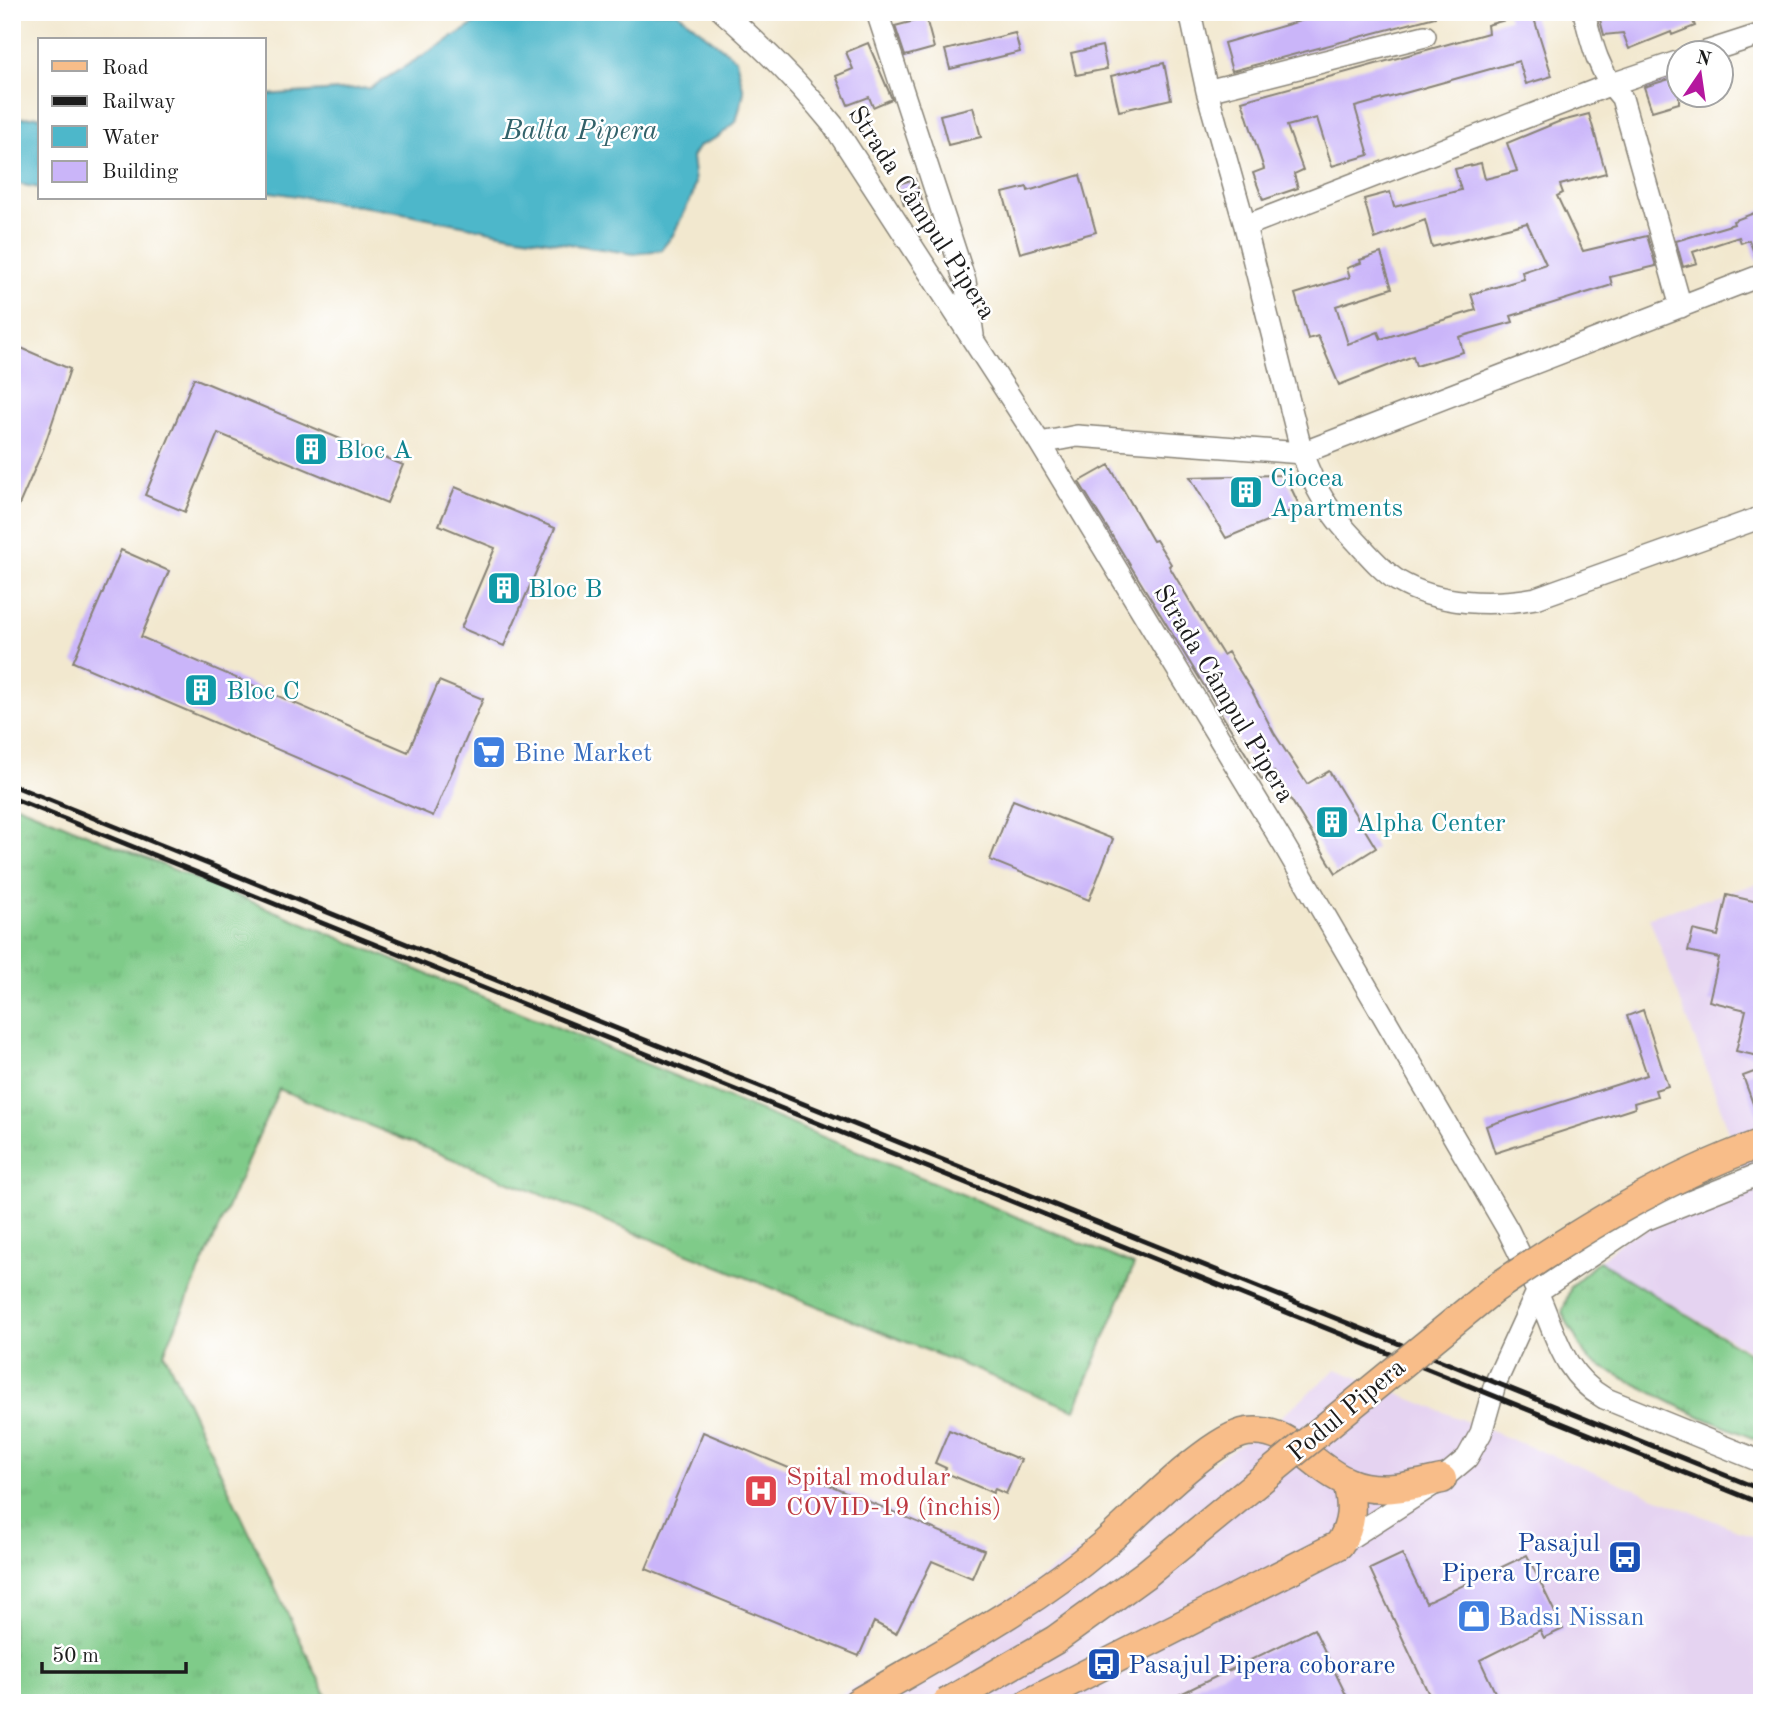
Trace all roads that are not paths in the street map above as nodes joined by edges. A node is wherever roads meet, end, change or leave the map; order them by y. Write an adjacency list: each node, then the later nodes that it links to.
1 (723, 12): 14 (street, Strada Câmpul Pipera)
2 (877, 12): 14 (street)
3 (1190, 12): 10 (street)
4 (1584, 12): 9 (street)
5 (1762, 34): 7 (street)
6 (1424, 36): 10 (street)
7 (1736, 42)
8 (1666, 65): 9 (street)
9 (1609, 85): 11 (street); 13 (street)
10 (1208, 91): 11 (street)
11 (1245, 226): 16 (street)
12 (1762, 275): 13 (street)
13 (1681, 307): 16 (street)
14 (974, 341): 15 (street, Strada Câmpul Pipera)
15 (1040, 443): 16 (street); 20 (street, Strada Câmpul Pipera)
16 (1302, 453): 17 (street)
17 (1762, 517)
18 (1762, 1143): 26 (main road, Podul Pipera, bridge)
19 (1762, 1172): 20 (street)
20 (1538, 1292): 21 (street, Strada Câmpul Pipera); 22 (street)
21 (1762, 1462)
22 (1441, 1479): 23 (main road); 24 (street)
23 (1347, 1482): 24 (main road); 25 (main road)
24 (1339, 1545): 27 (main road)
25 (857, 1703)
26 (946, 1703)
27 (1029, 1703)

